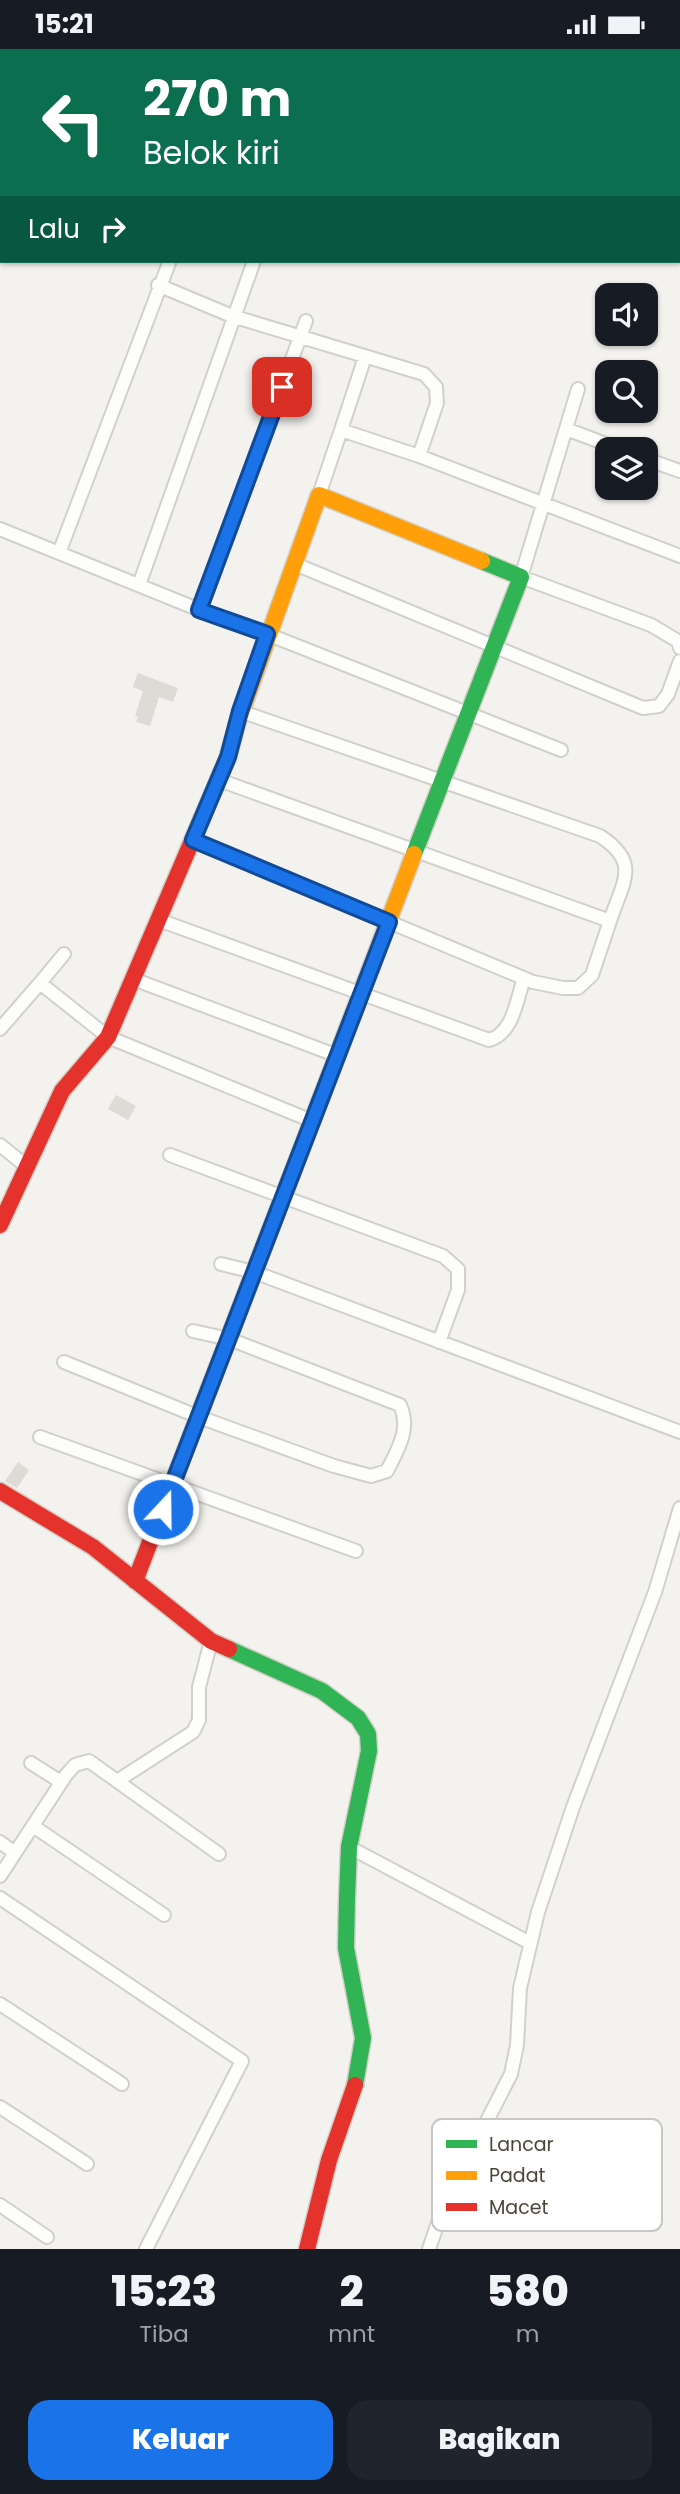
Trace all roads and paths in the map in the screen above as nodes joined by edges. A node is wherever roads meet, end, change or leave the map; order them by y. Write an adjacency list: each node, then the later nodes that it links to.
1 (169, 263): 3 (street)
2 (253, 263): 4 (street)
3 (158, 285): 4 (street); 18 (street)
4 (232, 316): 6 (street); 22 (street)
5 (306, 321): 6 (street)
6 (300, 338): 7 (street); 23 (street)
7 (365, 357): 10 (street); 12 (street)
8 (578, 389): 9 (street)
9 (566, 429): 11 (street); 16 (street)
10 (341, 430): 12 (street); 15 (street)
11 (595, 440)
12 (419, 456): 16 (street)
13 (658, 463): 14 (street)
14 (680, 471)
15 (319, 495): 20 (street); 21 (street)
16 (543, 504): 19 (street); 21 (street)
17 (0, 529): 18 (street)
18 (59, 553): 22 (street)
19 (680, 556)
20 (295, 564): 24 (street); 25 (street)
21 (521, 577): 25 (street); 26 (street)
22 (139, 585): 23 (street)
23 (199, 610): 24 (street)
24 (267, 634): 28 (street); 29 (street)
25 (495, 647): 27 (street); 29 (street)
26 (680, 648)
27 (680, 661)
28 (240, 711): 31 (street); 32 (street)
29 (470, 714): 30 (street); 32 (street)
30 (561, 750)
31 (219, 780): 33 (street); 34 (street)
32 (443, 782): 34 (street); 36 (street)
33 (193, 840): 35 (street); 37 (street)
34 (416, 852): 36 (street); 37 (street)
35 (159, 919): 40 (street); 42 (street)
36 (610, 921): 39 (street)
37 (389, 922): 39 (street); 42 (street)
38 (64, 954): 41 (street)
39 (524, 978): 42 (street)
40 (133, 979): 44 (street); 45 (street)
41 (40, 983): 43 (street); 44 (street)
42 (362, 994): 45 (street)
43 (0, 1029)
44 (108, 1037): 46 (street); 49 (street)
45 (338, 1056): 46 (street)
46 (312, 1121): 50 (street)
47 (0, 1145): 49 (street)
48 (170, 1154): 50 (street)
49 (26, 1166): 51 (street)
50 (283, 1199): 53 (street); 56 (street)
51 (0, 1225)
52 (220, 1264): 53 (street)
53 (254, 1272): 55 (street); 56 (street)
54 (193, 1331): 55 (street)
55 (229, 1339): 58 (street); 58 (street)
56 (439, 1342): 59 (street)
57 (64, 1362): 58 (street)
58 (199, 1417): 61 (street)
59 (680, 1432)
60 (40, 1437): 61 (street)
61 (172, 1485): 64 (street); 65 (street)
62 (0, 1490): 65 (street)
63 (680, 1508): 78 (street)
64 (356, 1551)
65 (135, 1581): 66 (street)
66 (211, 1641): 68 (street); 72 (street)
67 (31, 1763): 69 (street)
68 (117, 1781): 69 (street); 74 (street)
69 (61, 1782): 70 (street)
70 (33, 1825): 73 (street); 77 (street)
71 (0, 1842): 73 (street)
72 (349, 1847): 78 (street); 88 (street)
73 (15, 1853): 75 (street)
74 (219, 1854)
75 (0, 1877)
76 (0, 1898): 87 (street)
77 (164, 1915)
78 (530, 1943): 82 (street)
79 (0, 2004): 80 (street)
80 (122, 2084)
81 (0, 2107): 83 (street)
82 (488, 2119)
83 (87, 2164)
84 (0, 2204): 86 (street)
85 (435, 2231): 89 (street)
86 (47, 2237)
87 (146, 2249)
88 (307, 2249)
89 (429, 2249)

